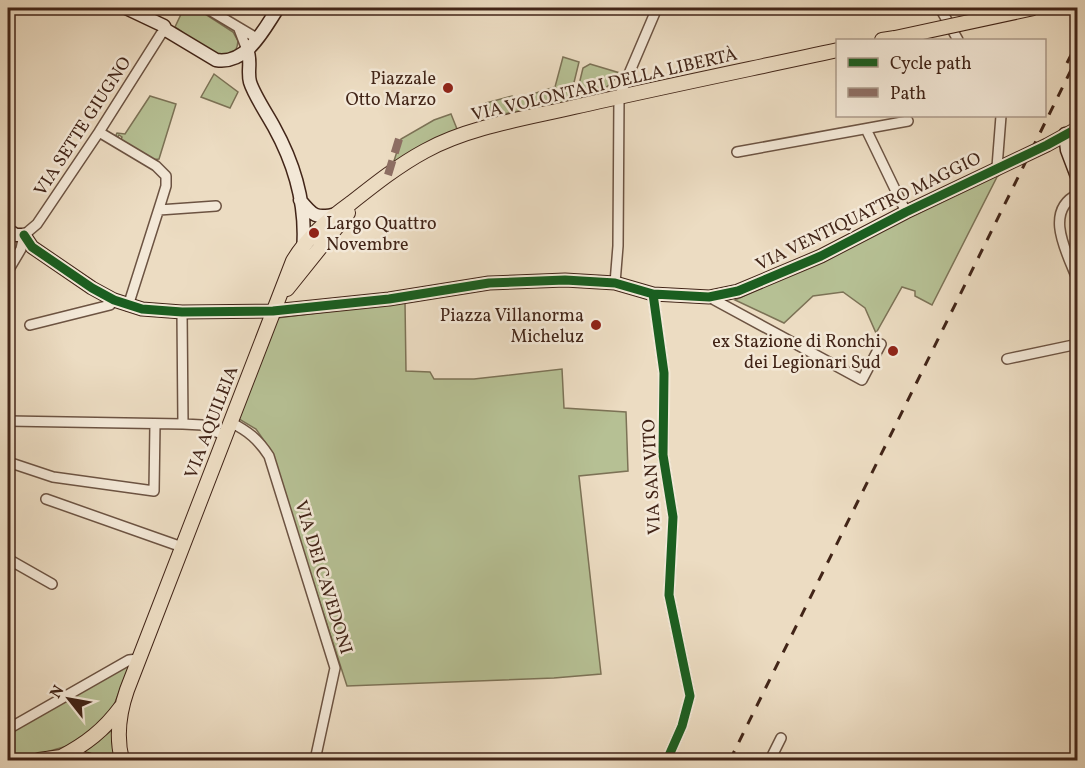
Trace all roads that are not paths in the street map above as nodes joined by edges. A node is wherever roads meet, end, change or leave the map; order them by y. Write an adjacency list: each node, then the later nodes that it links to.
1 (126, 8): 8 (street)
2 (206, 8): 7 (street)
3 (278, 8): 9 (street)
4 (657, 8): 14 (street)
5 (940, 8): 11 (street)
6 (1034, 8): 10 (main road, bridge)
7 (239, 29): 9 (street); 12 (street)
8 (166, 30): 12 (street); 19 (street, VIA SETTE GIUGNO)
9 (258, 39): 12 (street)
10 (889, 39)
11 (957, 39)
12 (247, 50): 26 (street)
13 (836, 50): 14 (main road, VIA VOLONTARI DELLA LIBERTÀ)
14 (619, 97): 23 (main road, VIA VOLONTARI DELLA LIBERTÀ); 36 (street)
15 (1001, 117): 22 (street)
16 (908, 121): 18 (street)
17 (1077, 128): 20 (street, VIA VENTIQUATTRO MAGGIO)
18 (866, 129): 21 (street); 29 (street)
19 (99, 132): 28 (street); 32 (street, VIA SETTE GIUGNO)
20 (1065, 134): 22 (street, VIA VENTIQUATTRO MAGGIO); 24 (street)
21 (736, 152)
22 (998, 167): 29 (street, VIA VENTIQUATTRO MAGGIO)
23 (385, 177): 30 (main road); 37 (main road)
24 (1077, 179)
25 (1077, 194): 35 (street)
26 (300, 200): 30 (street); 33 (street)
27 (216, 206): 28 (street)
28 (159, 210): 41 (street)
29 (906, 212): 39 (street, VIA VENTIQUATTRO MAGGIO)
30 (337, 214): 33 (main road)
31 (8, 230): 32 (street)
32 (24, 235): 34 (street, VIA SETTE GIUGNO); 40 (street, VIA VENTIQUATTRO MAGGIO)
33 (303, 245): 37 (street); 42 (main road)
34 (8, 271)
35 (1077, 281)
36 (615, 283): 38 (street, VIA VENTIQUATTRO MAGGIO); 42 (street, VIA VENTIQUATTRO MAGGIO)
37 (287, 288): 42 (main road)
38 (653, 294): 39 (street, VIA VENTIQUATTRO MAGGIO); 67 (street, VIA SAN VITO)
39 (709, 297): 45 (street)
40 (114, 300): 41 (street, VIA VENTIQUATTRO MAGGIO); 44 (street)
41 (128, 306): 43 (street, VIA VENTIQUATTRO MAGGIO)
42 (273, 311): 43 (street, VIA VENTIQUATTRO MAGGIO); 49 (main road, VIA AQUILEIA)
43 (182, 312): 51 (street)
44 (30, 325)
45 (881, 344)
46 (1077, 344): 47 (street)
47 (1007, 359)
48 (8, 421): 50 (street)
49 (230, 422): 52 (main road, VIA AQUILEIA); 66 (street, VIA DEI CAVEDONI)
50 (154, 424): 51 (street); 53 (street)
51 (183, 424): 52 (street)
52 (225, 436): 55 (main road, VIA AQUILEIA)
53 (8, 462)
54 (46, 499): 55 (street)
55 (182, 546): 58 (main road, VIA AQUILEIA)
56 (8, 559): 57 (street)
57 (52, 584)
58 (138, 659): 59 (main road, VIA AQUILEIA); 60 (street)
59 (122, 705): 62 (main road, VIA AQUILEIA); 65 (main road, VIA AQUILEIA)
60 (8, 729)
61 (781, 738): 68 (street)
62 (61, 757): 63 (main road); 64 (main road)
63 (39, 760)
64 (88, 760)
65 (122, 760)
66 (315, 760)
67 (667, 760)
68 (770, 760)

